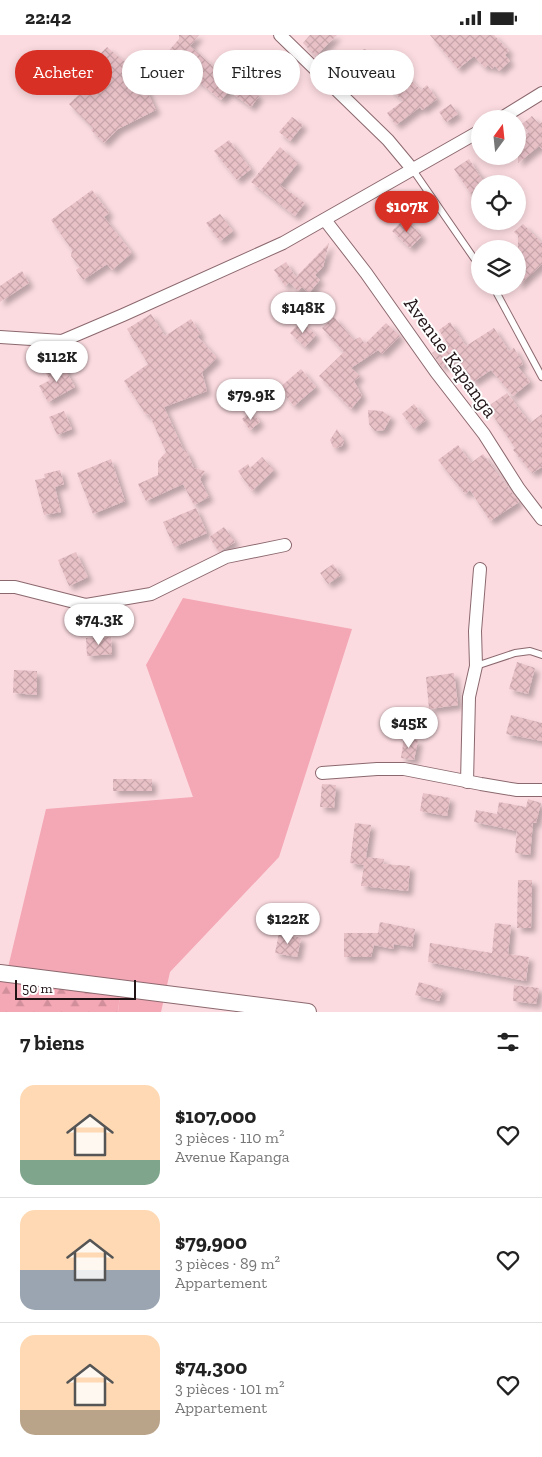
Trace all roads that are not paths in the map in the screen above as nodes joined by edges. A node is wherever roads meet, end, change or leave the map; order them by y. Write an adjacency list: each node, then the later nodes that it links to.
1 (280, 35): 5 (street)
2 (542, 93): 3 (street)
3 (515, 110)
4 (471, 136): 5 (street)
5 (413, 171): 6 (street); 7 (lane)
6 (325, 220): 9 (street); 11 (street, Avenue Kapanga)
7 (471, 254)
8 (498, 295): 10 (lane)
9 (0, 337)
10 (542, 377)
11 (542, 519)
12 (284, 545): 14 (street)
13 (480, 569): 16 (street)
14 (0, 587)
15 (542, 655): 16 (lane)
16 (476, 666): 18 (street)
17 (322, 773): 18 (street)
18 (467, 782): 19 (street)
19 (542, 790)
20 (0, 973): 21 (street)
21 (233, 1007): 22 (street)
22 (308, 1012)

